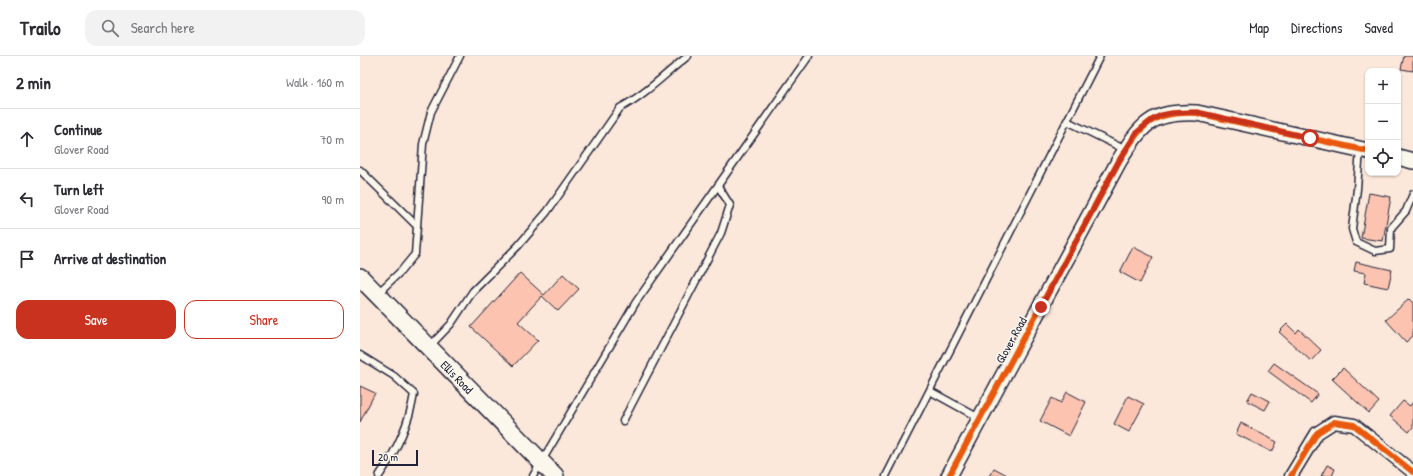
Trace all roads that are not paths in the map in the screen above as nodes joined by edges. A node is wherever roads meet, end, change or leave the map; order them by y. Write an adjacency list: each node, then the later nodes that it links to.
1 (460, 56): 13 (lane)
2 (688, 56): 16 (lane)
3 (810, 56): 11 (lane)
4 (1100, 56): 5 (lane)
5 (1067, 121): 6 (lane); 18 (lane)
6 (1126, 150): 7 (street, Glover Road); 19 (street, Glover Road)
7 (1364, 150): 12 (lane)
8 (1401, 158): 9 (street)
9 (1413, 160)
10 (360, 170): 13 (lane)
11 (718, 186): 20 (lane); 21 (lane)
12 (1413, 194)
13 (417, 226): 15 (lane)
14 (360, 277): 15 (main road, Ellis Road)
15 (377, 294): 16 (main road, Ellis Road)
16 (429, 347): 21 (main road, Ellis Road)
17 (360, 355): 23 (lane)
18 (930, 391): 19 (lane); 25 (lane)
19 (980, 419): 26 (street, Glover Road)
20 (623, 422)
21 (537, 469): 24 (main road, Ellis Road)
22 (1413, 472): 27 (street)
23 (379, 476)
24 (555, 476)
25 (886, 476)
26 (949, 476)
27 (1291, 476)

